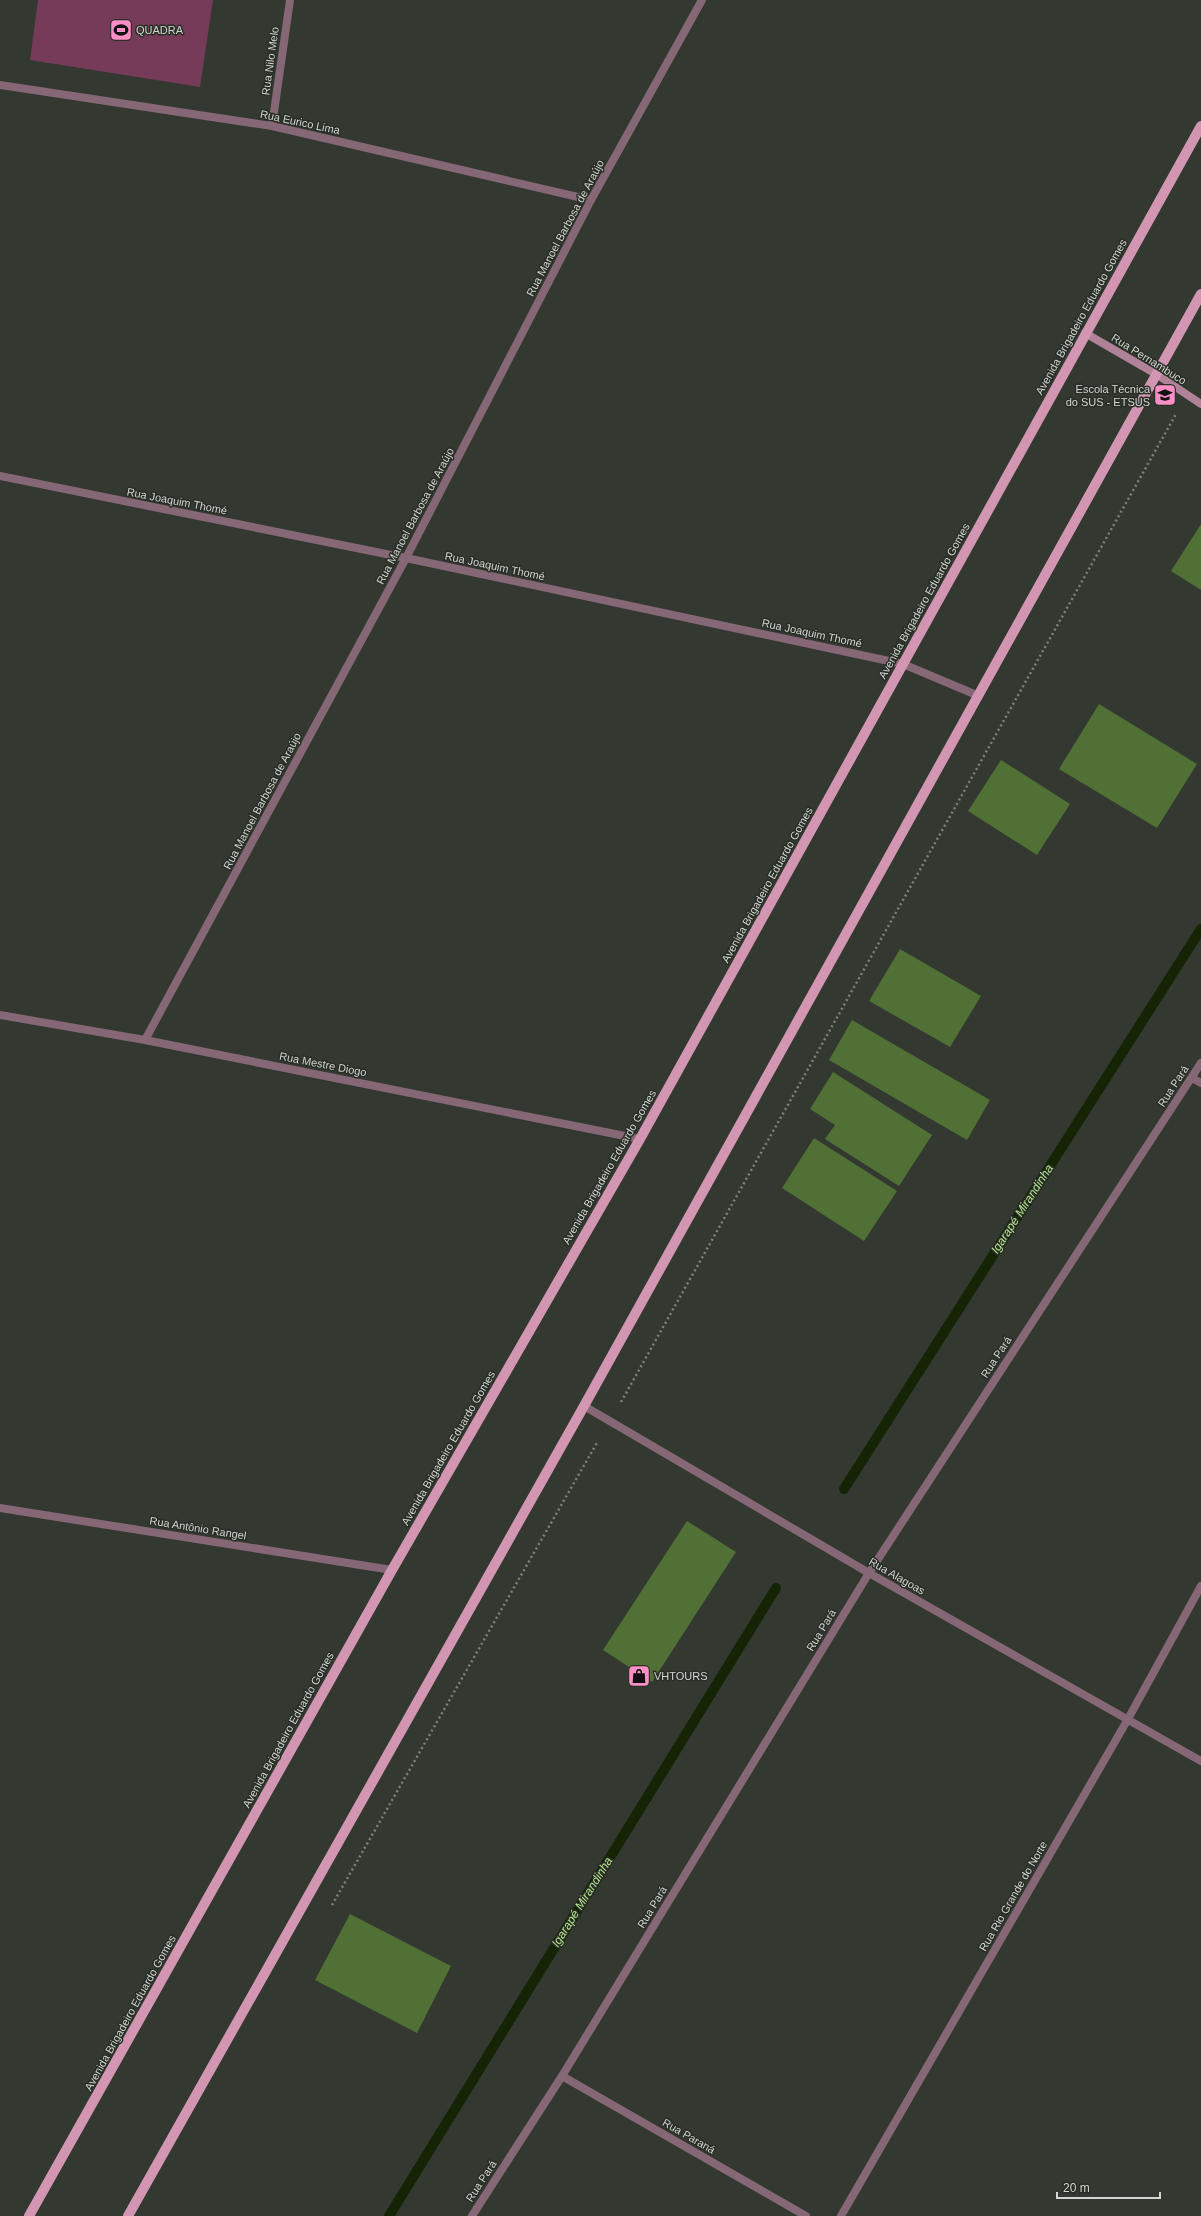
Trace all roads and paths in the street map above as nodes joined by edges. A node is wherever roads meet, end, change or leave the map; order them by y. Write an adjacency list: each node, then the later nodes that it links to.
1 (290, 0): 4 (street, Rua Nilo Melo)
2 (702, 0): 6 (street, Rua Manoel Barbosa de Araújo)
3 (0, 85): 4 (street, Rua Eurico Lima)
4 (272, 126): 6 (street, Rua Eurico Lima)
5 (1201, 126): 8 (main road, Avenida Brigadeiro Eduardo Gomes)
6 (591, 200): 13 (street, Rua Manoel Barbosa de Araújo)
7 (1201, 294): 9 (main road)
8 (1085, 333): 9 (street, Rua Pernambuco); 14 (main road, Avenida Brigadeiro Eduardo Gomes)
9 (1156, 374): 10 (street, Rua Pernambuco); 15 (main road)
10 (1186, 395): 11 (street, Rua Pernambuco); 23 (path)
11 (1201, 404)
12 (0, 476): 13 (street, Rua Joaquim Thomé)
13 (406, 558): 14 (street, Rua Joaquim Thomé); 17 (street, Rua Manoel Barbosa de Araújo)
14 (903, 664): 15 (street, Rua Joaquim Thomé); 21 (main road, Avenida Brigadeiro Eduardo Gomes)
15 (979, 696): 22 (main road)
16 (0, 1015): 17 (street, Rua Mestre Diogo)
17 (145, 1040): 21 (street, Rua Mestre Diogo)
18 (1201, 1063): 19 (street, Rua Pará)
19 (1192, 1078): 20 (street); 26 (street, Rua Pará)
20 (1201, 1083)
21 (640, 1139): 25 (main road, Avenida Brigadeiro Eduardo Gomes)
22 (584, 1406): 23 (street, Rua Alagoas); 33 (main road)
23 (610, 1420): 26 (street, Rua Alagoas); 30 (path)
24 (0, 1508): 25 (street, Rua Antônio Rangel)
25 (392, 1570): 32 (main road, Avenida Brigadeiro Eduardo Gomes)
26 (869, 1573): 28 (street, Rua Alagoas); 31 (street, Rua Pará)
27 (1201, 1586): 28 (street, Rua Rio Grande do Norte)
28 (1128, 1719): 29 (street, Rua Alagoas); 36 (street, Rua Rio Grande do Norte)
29 (1201, 1761)
30 (329, 1911)
31 (562, 2076): 34 (street, Rua Pará); 35 (street, Rua Paraná)
32 (30, 2216)
33 (128, 2216)
34 (472, 2216)
35 (806, 2216)
36 (841, 2216)

